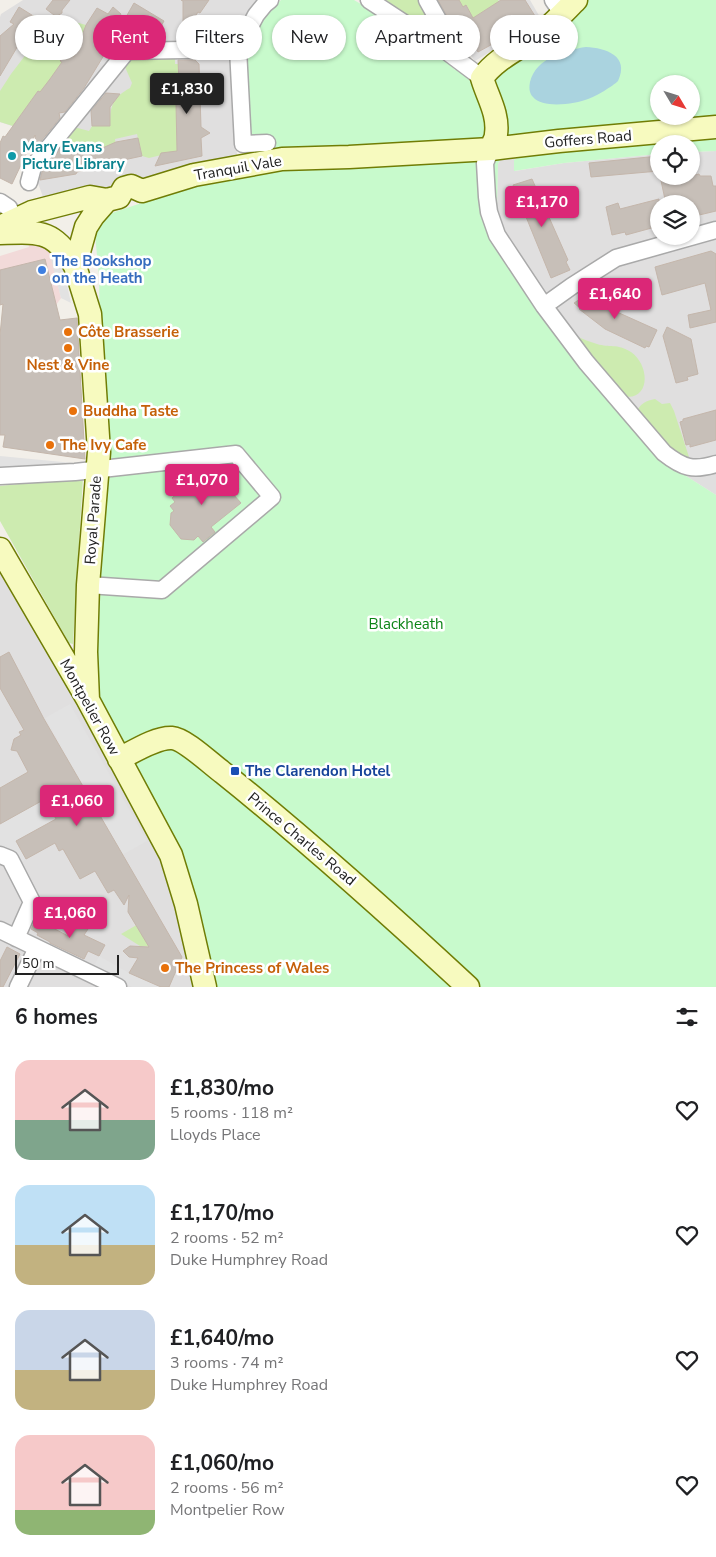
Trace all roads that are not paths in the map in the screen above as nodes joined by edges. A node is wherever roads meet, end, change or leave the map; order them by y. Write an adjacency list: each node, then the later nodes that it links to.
1 (270, 0): 5 (street)
2 (369, 0): 8 (street)
3 (427, 0): 8 (street)
4 (564, 4): 9 (street)
5 (256, 15)
6 (176, 50): 13 (street)
7 (238, 60): 11 (street)
8 (462, 63): 9 (street)
9 (482, 78): 12 (street)
10 (716, 127): 12 (street, Goffers Road)
11 (267, 143)
12 (491, 149): 14 (street, Tranquil Vale); 19 (street)
13 (29, 182)
14 (113, 198): 16 (street); 18 (street)
15 (0, 202): 16 (street)
16 (9, 228): 18 (street)
17 (716, 230): 19 (street)
18 (75, 266): 21 (street, Royal Parade)
19 (544, 306): 20 (street)
20 (716, 464)
21 (97, 469): 22 (street); 24 (street, Royal Parade); 24 (street)
22 (0, 476)
23 (0, 549): 25 (street, Montpelier Row)
24 (88, 585): 25 (street, Royal Parade)
25 (88, 700): 26 (street, Montpelier Row)
26 (119, 759): 31 (street, Montpelier Row); 34 (street, Prince Charles Road)
27 (0, 854): 29 (street)
28 (0, 930): 29 (street)
29 (16, 938): 30 (street)
30 (37, 948): 32 (street); 33 (street)
31 (204, 986)
32 (18, 987)
33 (118, 987)
34 (468, 987)

